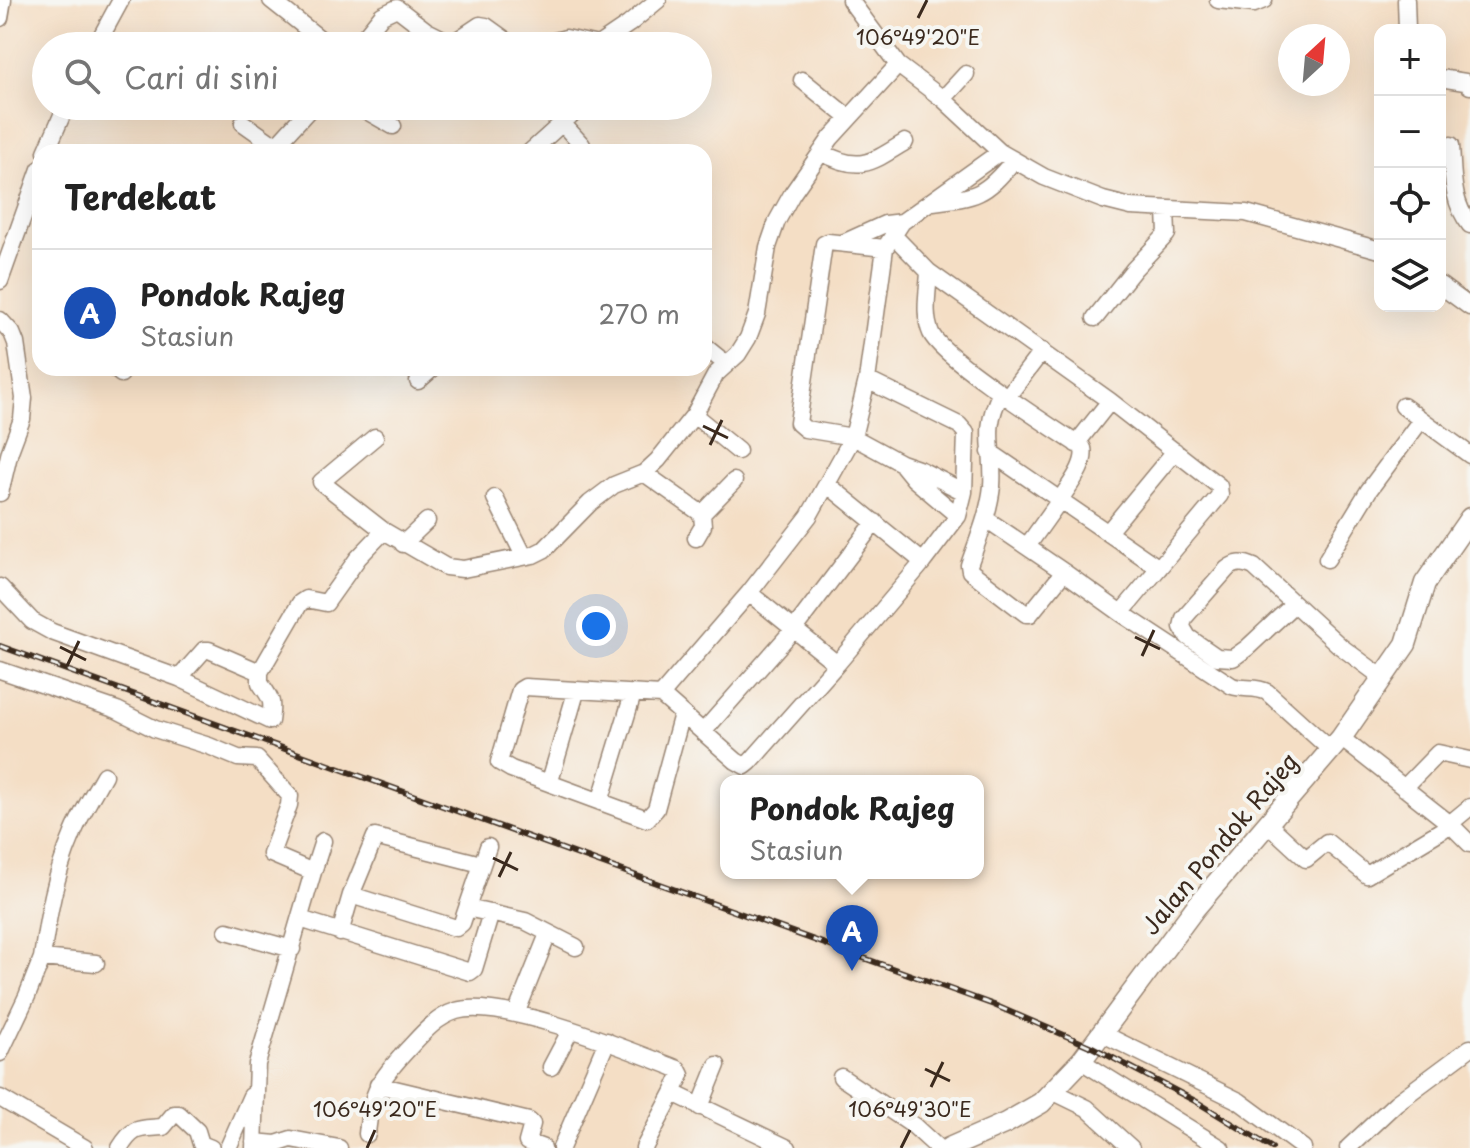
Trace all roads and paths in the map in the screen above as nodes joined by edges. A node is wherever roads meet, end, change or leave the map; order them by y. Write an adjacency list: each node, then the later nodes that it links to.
1 (3, 0): 10 (street)
2 (121, 0): 12 (street)
3 (271, 0): 13 (street)
4 (658, 0): 18 (street)
5 (850, 0): 19 (street)
6 (1218, 0): 7 (street)
7 (1264, 0)
8 (1406, 0): 11 (street)
9 (400, 4): 14 (street); 15 (street)
10 (0, 18)
11 (1407, 24)
12 (104, 32)
13 (311, 32)
14 (368, 32)
15 (433, 32)
16 (470, 32): 17 (street)
17 (494, 32)
18 (617, 32)
19 (898, 65): 24 (street); 25 (street)
20 (966, 74): 24 (street)
21 (1446, 79): 23 (street)
22 (802, 80): 25 (street)
23 (1470, 86)
24 (943, 99): 41 (street)
25 (849, 118): 40 (street)
26 (60, 120): 34 (street)
27 (299, 120): 35 (street)
28 (382, 120): 32 (street)
29 (555, 120): 37 (street)
30 (564, 120): 38 (street)
31 (243, 123): 36 (street)
32 (393, 126)
33 (905, 142): 40 (street)
34 (49, 144)
35 (273, 144)
36 (273, 144)
37 (536, 144)
38 (581, 144)
39 (1451, 145): 45 (street)
40 (821, 152): 57 (street)
41 (1006, 156): 42 (street); 42 (street); 44 (street)
42 (927, 203): 46 (street)
43 (32, 207): 50 (street)
44 (1166, 210): 48 (street); 53 (street)
45 (1470, 225)
46 (893, 235): 47 (street); 47 (street); 49 (street); 59 (street)
47 (841, 243): 67 (street)
48 (1374, 248)
49 (920, 261): 55 (street); 61 (street)
50 (0, 281)
51 (1446, 289): 52 (street)
52 (1470, 307)
53 (1095, 318)
54 (0, 320): 78 (street)
55 (1042, 351): 61 (street); 62 (street)
56 (712, 352): 57 (street)
57 (725, 363): 64 (street)
58 (424, 376): 60 (street)
59 (867, 380): 67 (street); 77 (street)
60 (418, 381)
61 (1004, 395): 68 (street); 71 (street)
62 (1110, 401): 68 (street); 70 (street)
63 (1403, 406): 65 (street)
64 (694, 415): 69 (street); 74 (street)
65 (1421, 420): 72 (street); 93 (street)
66 (375, 437): 86 (street)
67 (853, 437): 73 (street); 76 (street)
68 (1076, 444): 80 (street)
69 (738, 451)
70 (1175, 451): 87 (street); 95 (street)
71 (990, 452): 80 (street); 83 (street)
72 (1470, 455)
73 (901, 463): 77 (street); 82 (street)
74 (644, 473): 81 (street); 92 (street)
75 (734, 481): 81 (street)
76 (828, 485): 85 (street); 98 (street)
77 (964, 492): 82 (street)
78 (0, 493)
79 (495, 498): 92 (street)
80 (1060, 500): 87 (street); 91 (street)
81 (702, 514): 89 (street)
82 (958, 516): 94 (street)
83 (986, 519): 91 (street); 96 (street)
84 (427, 521): 90 (street)
85 (875, 522): 94 (street); 101 (street)
86 (384, 531): 90 (street); 104 (street)
87 (1108, 532): 95 (street)
88 (1466, 532): 106 (main road, Jalan Pondok Rajeg)
89 (696, 538)
90 (403, 544): 92 (street)
91 (1028, 545): 96 (street)
92 (524, 556)
93 (1327, 559)
94 (923, 562): 102 (street)
95 (1159, 568): 100 (street)
96 (1064, 572): 100 (street)
97 (0, 587): 105 (street)
98 (749, 593): 101 (street); 109 (street)
99 (1293, 605): 99 (street); 106 (street)
100 (1121, 613): 112 (street)
101 (794, 629): 102 (street); 111 (street)
102 (837, 664): 111 (street)
103 (0, 670): 125 (street)
104 (260, 672): 105 (street); 105 (street)
105 (179, 678)
106 (1383, 678): 112 (main road, Jalan Pondok Rajeg)
107 (576, 692): 108 (street); 115 (street); 115 (street)
108 (633, 694): 109 (street); 117 (street)
109 (661, 695): 110 (street)
110 (682, 714): 111 (street); 117 (street)
111 (703, 732)
112 (1336, 744): 116 (street); 120 (main road, Jalan Pondok Rajeg)
113 (1470, 760): 116 (street)
114 (104, 775): 135 (street)
115 (550, 781): 117 (street)
116 (1404, 788): 119 (street)
117 (600, 802)
118 (1470, 807): 119 (street)
119 (1449, 823): 120 (street); 122 (street)
120 (1268, 824): 139 (main road, Jalan Pondok Rajeg)
121 (323, 841): 125 (street)
122 (1470, 844)
123 (488, 847): 124 (street)
124 (481, 864): 126 (street); 127 (street)
125 (313, 872): 129 (street)
126 (351, 895): 127 (street); 131 (street)
127 (467, 908): 128 (street)
128 (491, 913): 131 (street); 133 (street)
129 (300, 919): 131 (street); 134 (street)
130 (227, 931): 134 (street)
131 (340, 933)
132 (546, 939): 137 (street)
133 (576, 947)
134 (292, 949): 148 (street)
135 (42, 958): 136 (street); 142 (street)
136 (96, 963)
137 (516, 1014): 138 (street); 147 (street)
138 (570, 1031): 140 (street); 145 (street)
139 (1101, 1033): 143 (main road, Jalan Pondok Rajeg); 169 (street)
140 (607, 1041): 150 (street); 162 (street)
141 (1470, 1048): 170 (street)
142 (0, 1053)
143 (1081, 1061): 149 (main road, Jalan Pondok Rajeg); 168 (street)
144 (717, 1065): 152 (street)
145 (551, 1067)
146 (841, 1077): 165 (street)
147 (378, 1085): 153 (street); 161 (street)
148 (255, 1088): 154 (street); 159 (street)
149 (1054, 1092): 166 (main road, Jalan Pondok Rajeg); 167 (street)
150 (673, 1093): 152 (street); 163 (street)
151 (0, 1098): 156 (street)
152 (700, 1107): 164 (street)
153 (367, 1134)
154 (254, 1145): 155 (street)
155 (310, 1146): 160 (street)
156 (85, 1148)
157 (120, 1148): 158 (street)
158 (211, 1148)
159 (228, 1148)
160 (339, 1148)
161 (543, 1148)
162 (561, 1148)
163 (644, 1148)
164 (788, 1148)
165 (938, 1148)
166 (949, 1148)
167 (1131, 1148)
168 (1221, 1148)
169 (1303, 1148)
170 (1348, 1148)

